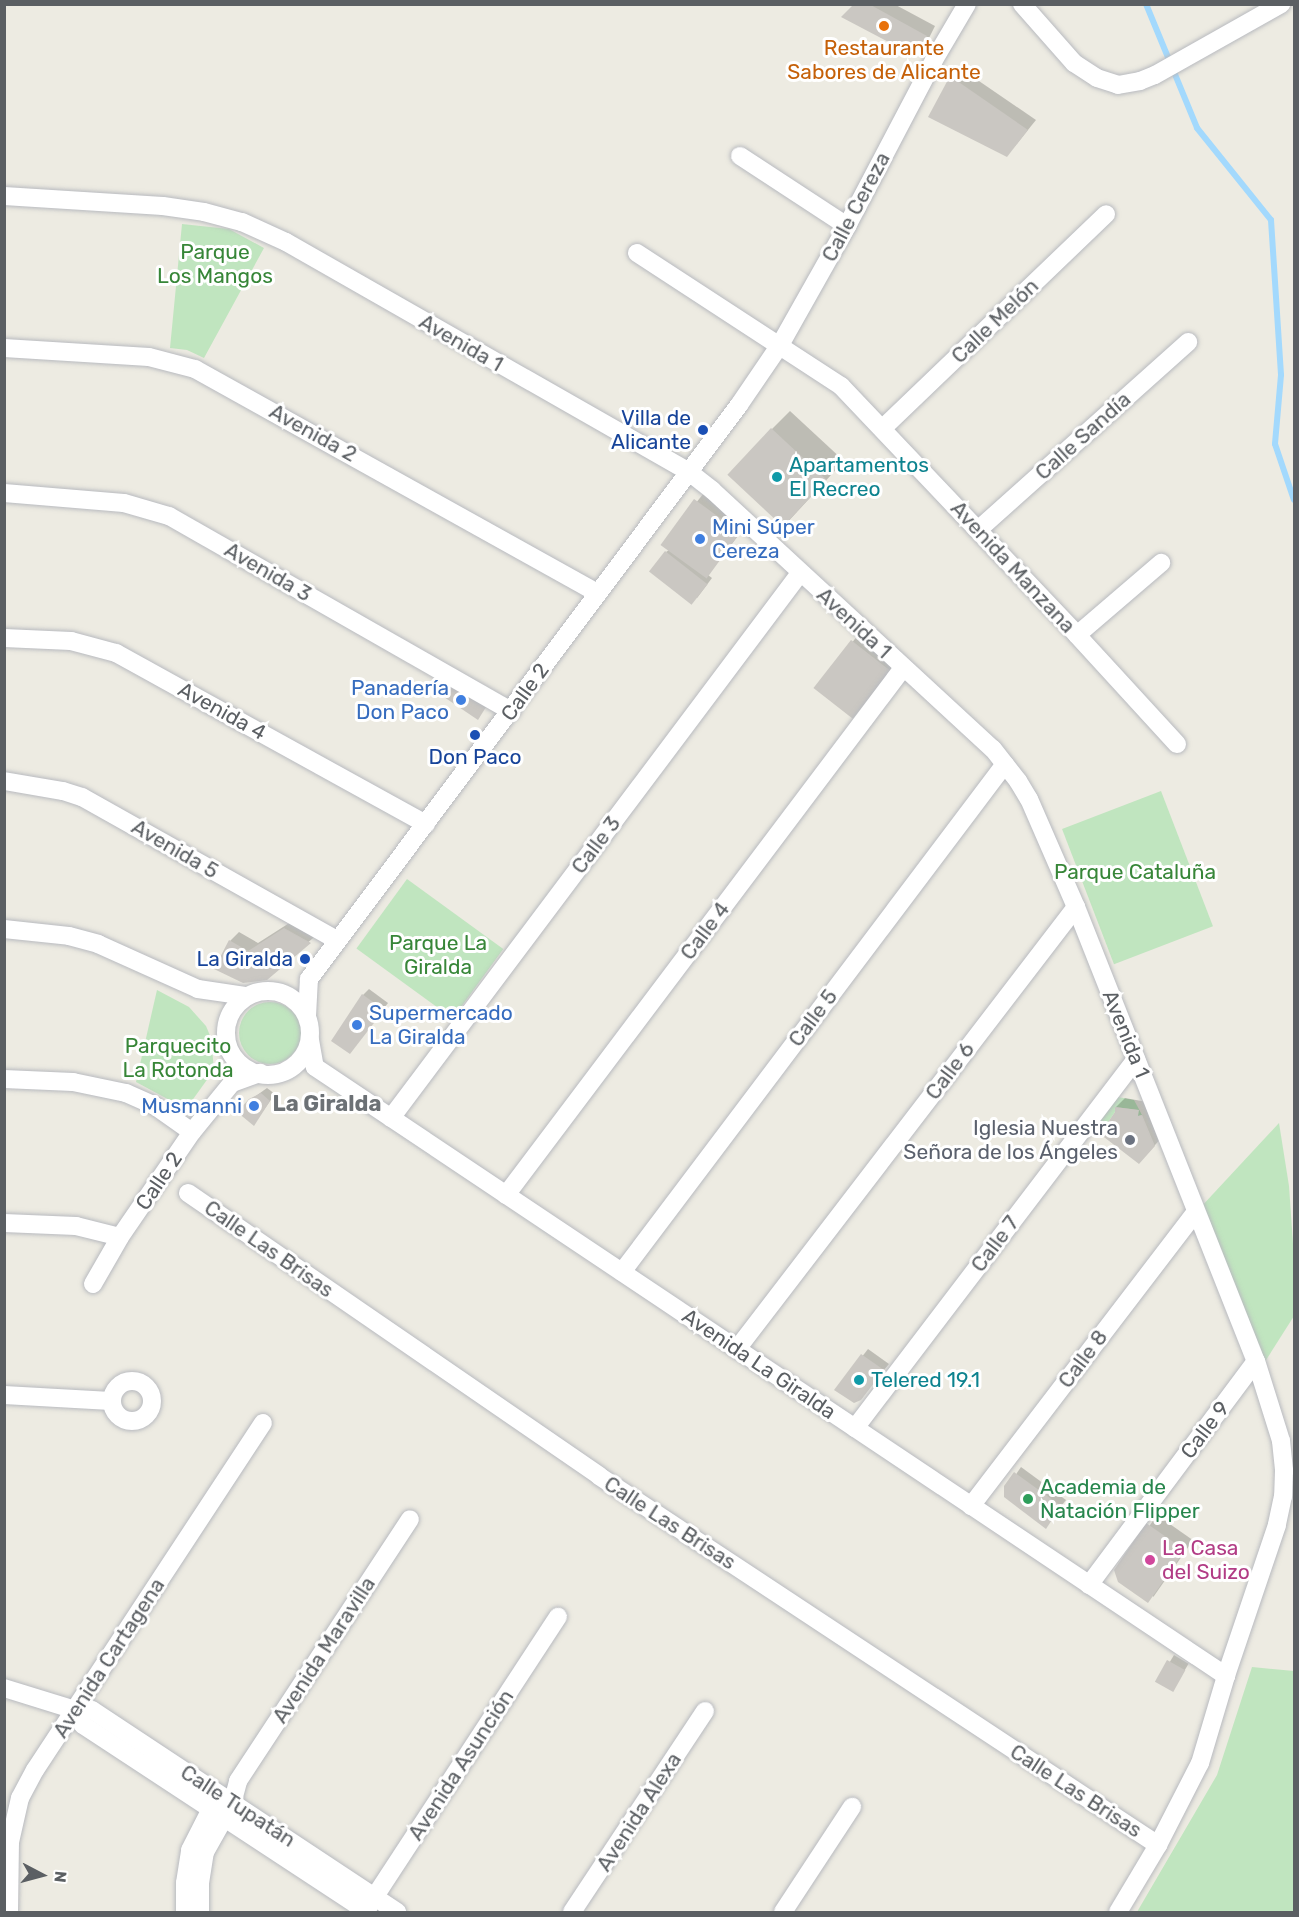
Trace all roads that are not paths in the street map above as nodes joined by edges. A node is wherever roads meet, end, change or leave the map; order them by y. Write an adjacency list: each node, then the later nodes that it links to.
1 (967, 4): 7 (street, Calle Cereza)
2 (1022, 4): 3 (street)
3 (1281, 4)
4 (740, 156): 7 (street)
5 (4, 196): 14 (street, Avenida 1)
6 (1106, 214): 13 (street, Calle Melón)
7 (847, 226): 10 (street, Calle Cereza)
8 (637, 253): 10 (street, Avenida Manzana)
9 (1188, 342): 16 (street, Calle Sandía)
10 (780, 345): 12 (street, Calle Cereza); 13 (street, Avenida Manzana)
11 (4, 348): 19 (street, Avenida 2)
12 (739, 405): 14 (street, Calle 2)
13 (884, 429): 16 (street, Avenida Manzana)
14 (689, 472): 18 (street, Avenida 1); 19 (street, Calle 2)
15 (4, 493): 23 (street, Avenida 3)
16 (978, 530): 20 (street, Avenida Manzana)
17 (1161, 563): 20 (street)
18 (800, 573): 22 (street, Avenida 1); 45 (street, Calle 3)
19 (598, 593): 23 (street, Calle 2)
20 (1077, 635): 24 (street, Avenida Manzana)
21 (4, 638): 27 (street, Avenida 4)
22 (903, 668): 25 (street, Avenida 1); 48 (street, Calle 4)
23 (511, 711): 27 (street, Calle 2)
24 (1177, 744)
25 (1005, 764): 28 (street, Avenida 1); 52 (street, Calle 5)
26 (4, 780): 30 (street, Avenida 5)
27 (426, 824): 30 (street, Calle 2)
28 (1076, 907): 39 (street, Avenida 1); 54 (street, Calle 6)
29 (4, 929): 32 (street)
30 (337, 940): 31 (street, Calle 2)
31 (309, 979): 33 (street); 35 (street)
32 (198, 989): 34 (street); 36 (street)
33 (269, 992): 34 (street); 35 (street)
34 (246, 996): 36 (street)
35 (307, 1016): 37 (street)
36 (226, 1026): 38 (street)
37 (310, 1040): 40 (street); 41 (street)
38 (232, 1054): 42 (street); 44 (street)
39 (1136, 1059): 49 (street, Avenida 1); 59 (street, Calle 7)
40 (315, 1067): 41 (street); 45 (street, Avenida La Giralda)
41 (288, 1069): 42 (street)
42 (260, 1073): 44 (street)
43 (4, 1079): 46 (street)
44 (232, 1083): 46 (street, Calle 2)
45 (391, 1118): 48 (street, Avenida La Giralda)
46 (192, 1132): 51 (street, Calle 2)
47 (188, 1193): 71 (street, Calle Las Brisas)
48 (506, 1195): 52 (street, Avenida La Giralda)
49 (1196, 1212): 55 (street, Avenida 1); 61 (street, Calle 8)
50 (4, 1223): 51 (street)
51 (120, 1237): 53 (street, Calle 2)
52 (621, 1272): 54 (street, Avenida La Giralda)
53 (93, 1284)
54 (737, 1349): 59 (street, Avenida La Giralda)
55 (1256, 1361): 60 (street, Avenida 1); 63 (street, Calle 9)
56 (4, 1395): 57 (street)
57 (111, 1401)
58 (263, 1423): 67 (street, Avenida Cartagena)
59 (855, 1428): 61 (street, Avenida La Giralda)
60 (1281, 1441): 65 (street, Calle Las Brisas)
61 (971, 1506): 63 (street, Avenida La Giralda)
62 (410, 1520): 69 (street, Avenida Maravilla)
63 (1089, 1585): 65 (street, Avenida La Giralda)
64 (558, 1617): 72 (street, Avenida Asunción)
65 (1226, 1676): 71 (street, Calle Las Brisas)
66 (4, 1688): 67 (street, Calle Tupatán)
67 (75, 1710): 69 (street, Calle Tupatán); 73 (street, Avenida Cartagena)
68 (705, 1711): 77 (street, Avenida Alexa)
69 (221, 1807): 72 (street, Calle Tupatán); 74 (street, Avenida Maravilla); 75 (street, Avenida Maravilla)
70 (852, 1807): 78 (street)
71 (1158, 1845): 79 (street, Calle Las Brisas)
72 (368, 1908): 76 (street, Calle Tupatán)
73 (9, 1912)
74 (185, 1912)
75 (200, 1912)
76 (397, 1912)
77 (572, 1912)
78 (783, 1912)
79 (1118, 1912)

